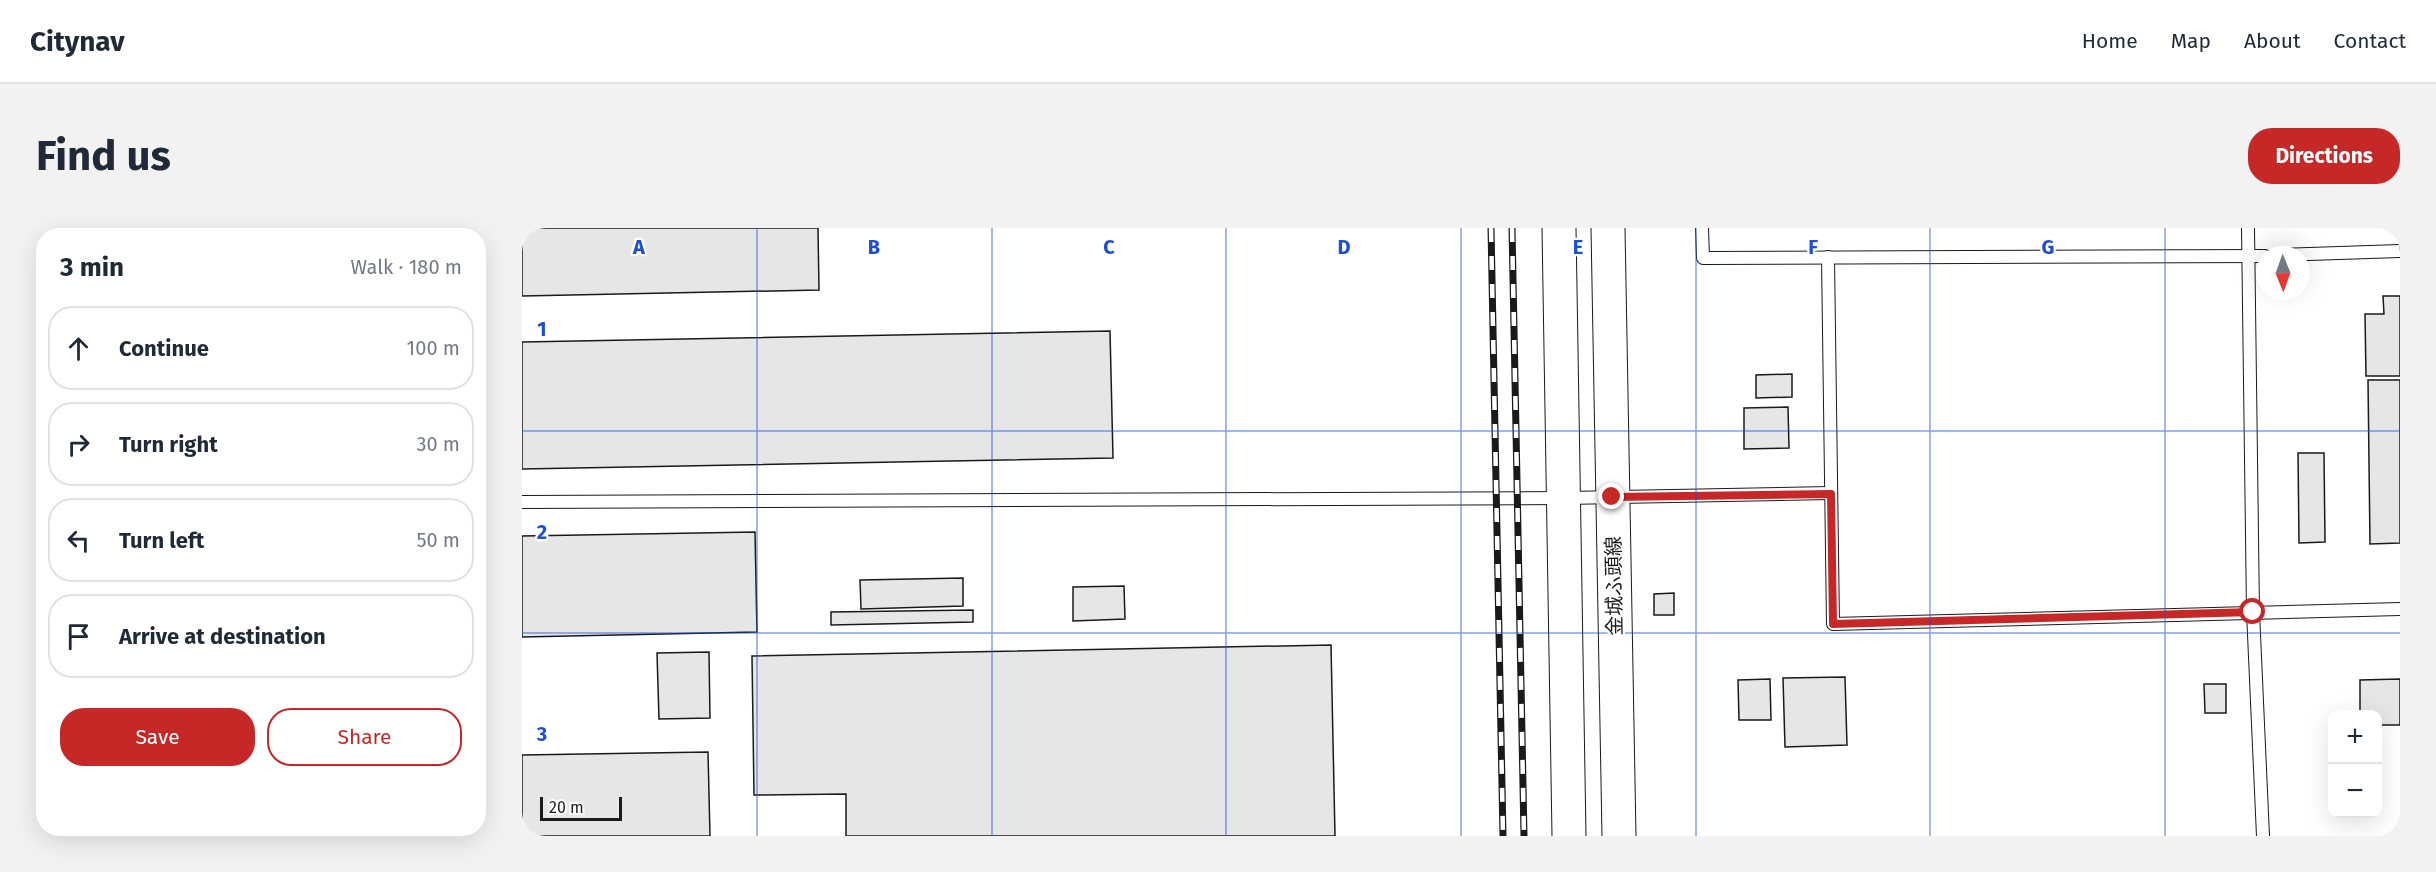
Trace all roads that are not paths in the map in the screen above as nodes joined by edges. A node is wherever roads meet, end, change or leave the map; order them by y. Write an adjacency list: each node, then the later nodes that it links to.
1 (1559, 228): 12 (main road)
2 (1608, 228): 11 (main road, 金城ふ頭線)
3 (1702, 228): 9 (lane)
4 (2248, 228): 7 (lane)
5 (2400, 251): 6 (lane)
6 (2310, 254)
7 (2248, 256): 8 (lane); 9 (lane); 15 (lane)
8 (2256, 256)
9 (1828, 257): 10 (lane)
10 (1831, 494): 11 (lane); 15 (lane)
11 (1612, 497): 12 (lane); 17 (main road, 金城ふ頭線)
12 (1565, 498): 13 (lane); 16 (main road)
13 (522, 502)
14 (2400, 609): 15 (lane)
15 (2253, 612): 18 (lane)
16 (1569, 836)
17 (1619, 836)
18 (2263, 836)

